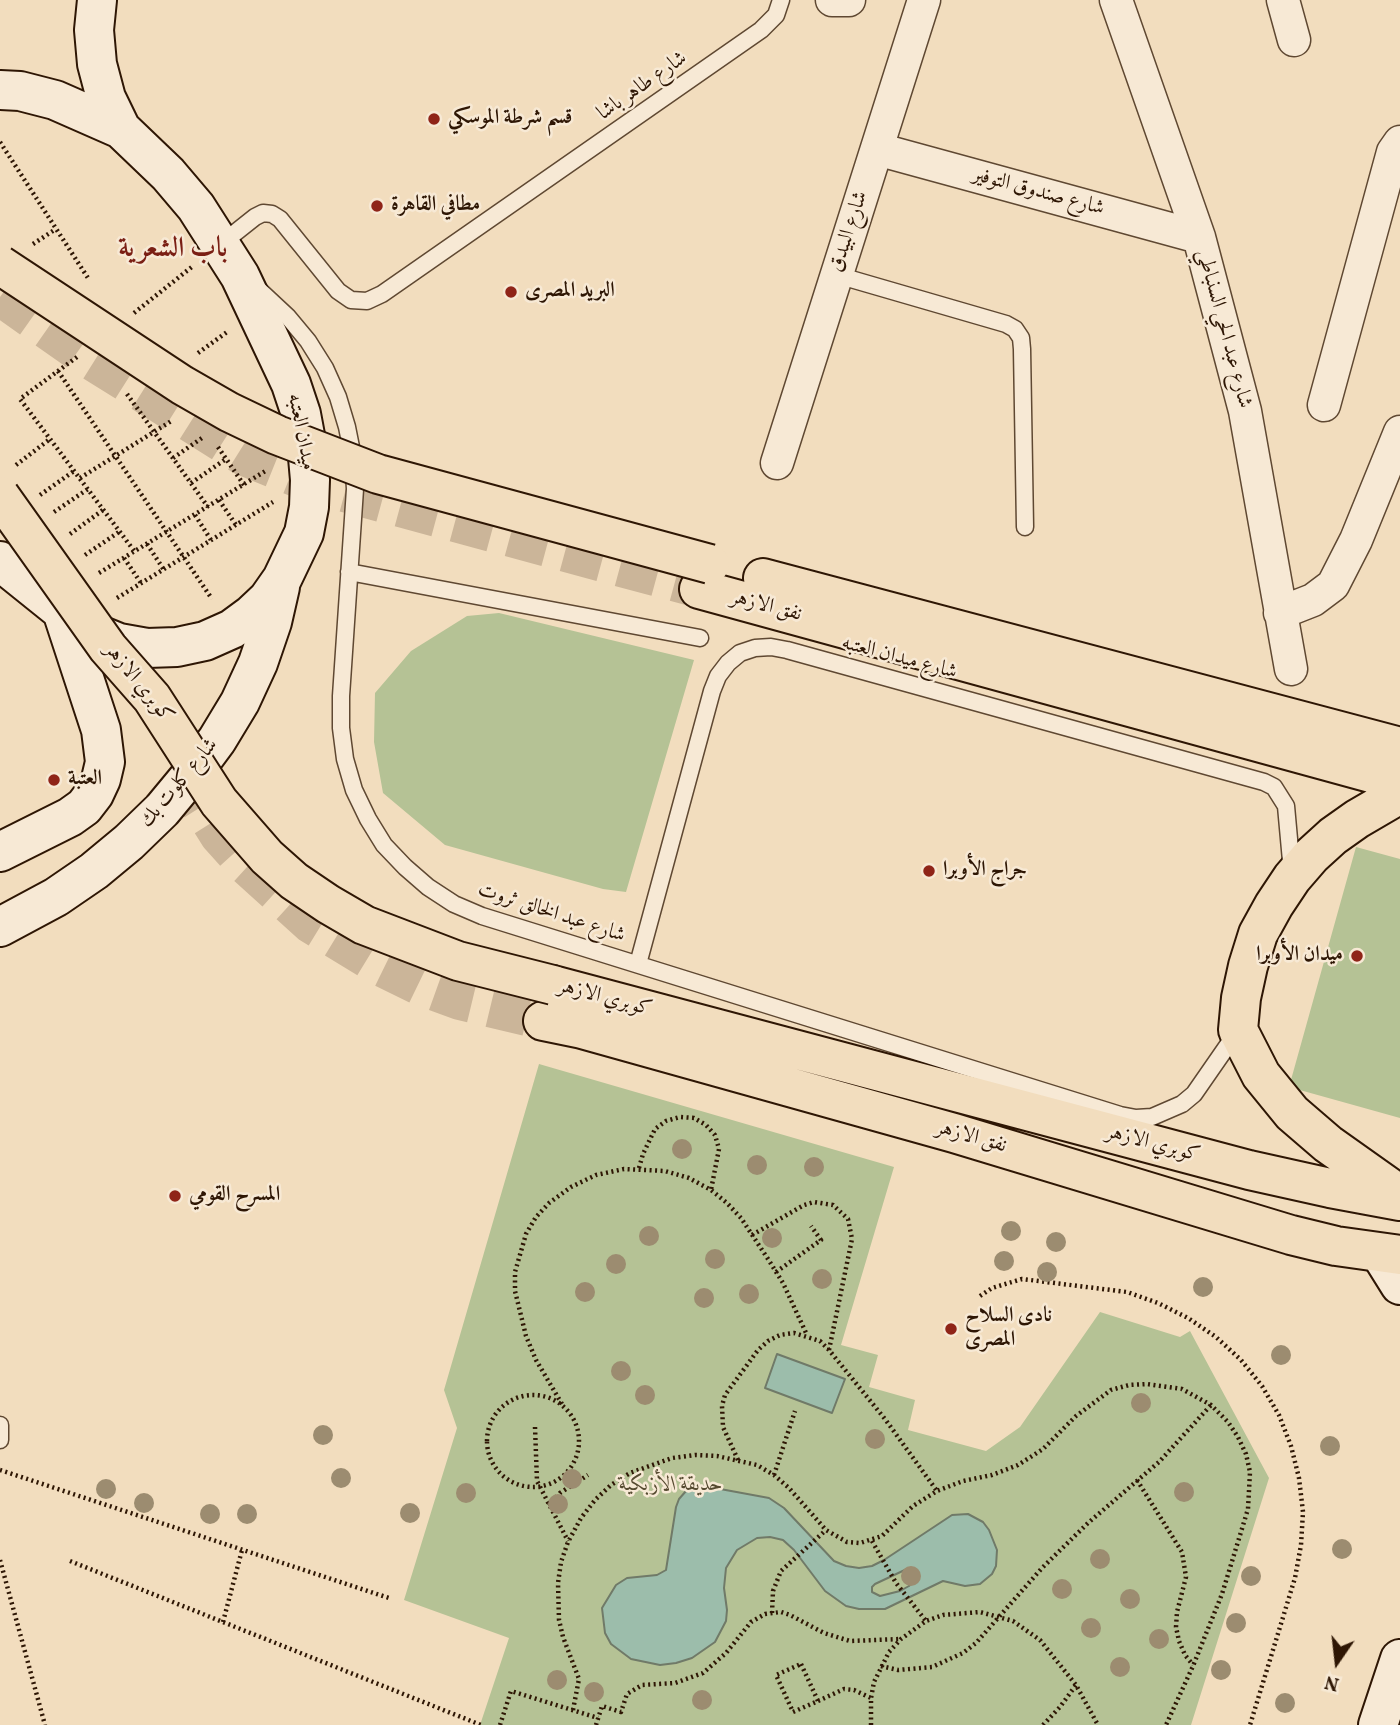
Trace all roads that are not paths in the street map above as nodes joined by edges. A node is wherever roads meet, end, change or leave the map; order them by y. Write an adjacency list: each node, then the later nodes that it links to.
1 (97, 0): 10 (main road)
2 (782, 0): 14 (lane, شارع طاهر باشا)
3 (832, 0): 4 (street)
4 (849, 0)
5 (924, 0): 12 (street, شارع البيدق)
6 (1116, 0): 13 (street, شارع عبد الحي السنباطي)
7 (1283, 0): 8 (street)
8 (1294, 40)
9 (0, 90): 10 (main road, ميدان العتبه)
10 (121, 129): 14 (main road, ميدان العتبه)
11 (1396, 147): 18 (street)
12 (877, 149): 13 (street, شارع صندوق التوفير); 16 (street, شارع البيدق)
13 (1199, 237): 28 (street, شارع عبد الحي السنباطي)
14 (221, 244): 17 (main road, ميدان العتبه)
15 (0, 265): 25 (main road, bridge)
16 (837, 275): 20 (street, شارع البيدق); 22 (lane)
17 (240, 276): 24 (lane, شارع عبد الخالق ثروت); 26 (main road, ميدان العتبه)
18 (1324, 405)
19 (1400, 432): 28 (street)
20 (776, 463)
21 (16, 487): 41 (main road, كوبري الازهر, bridge)
22 (1025, 527)
23 (0, 561): 27 (main road, ميدان العتبه)
24 (349, 572): 29 (lane); 37 (lane, شارع عبد الخالق ثروت)
25 (705, 576): 31 (main road); 32 (main road, نفق الازهر)
26 (282, 579): 27 (main road, ميدان العتبه); 36 (main road, شارع كلوت بك)
27 (61, 611): 34 (main road)
28 (1280, 613): 30 (street, شارع عبد الحي السنباطي)
29 (700, 638)
30 (1292, 669)
31 (1400, 747)
32 (1400, 781)
33 (1400, 794): 35 (main road)
34 (0, 852)
35 (1292, 878): 37 (lane, شارع ميدان العتبه); 39 (main road)
36 (0, 927)
37 (638, 964): 39 (lane, شارع عبد الخالق ثروت)
38 (543, 1021): 42 (main road, نفق الازهر)
39 (1238, 1030): 40 (main road)
40 (1400, 1195)
41 (1400, 1201)
42 (1390, 1254): 43 (main road)
43 (1400, 1285)
44 (0, 1425): 45 (lane)
45 (0, 1440)
46 (1400, 1659): 47 (main road)
47 (1378, 1725)

